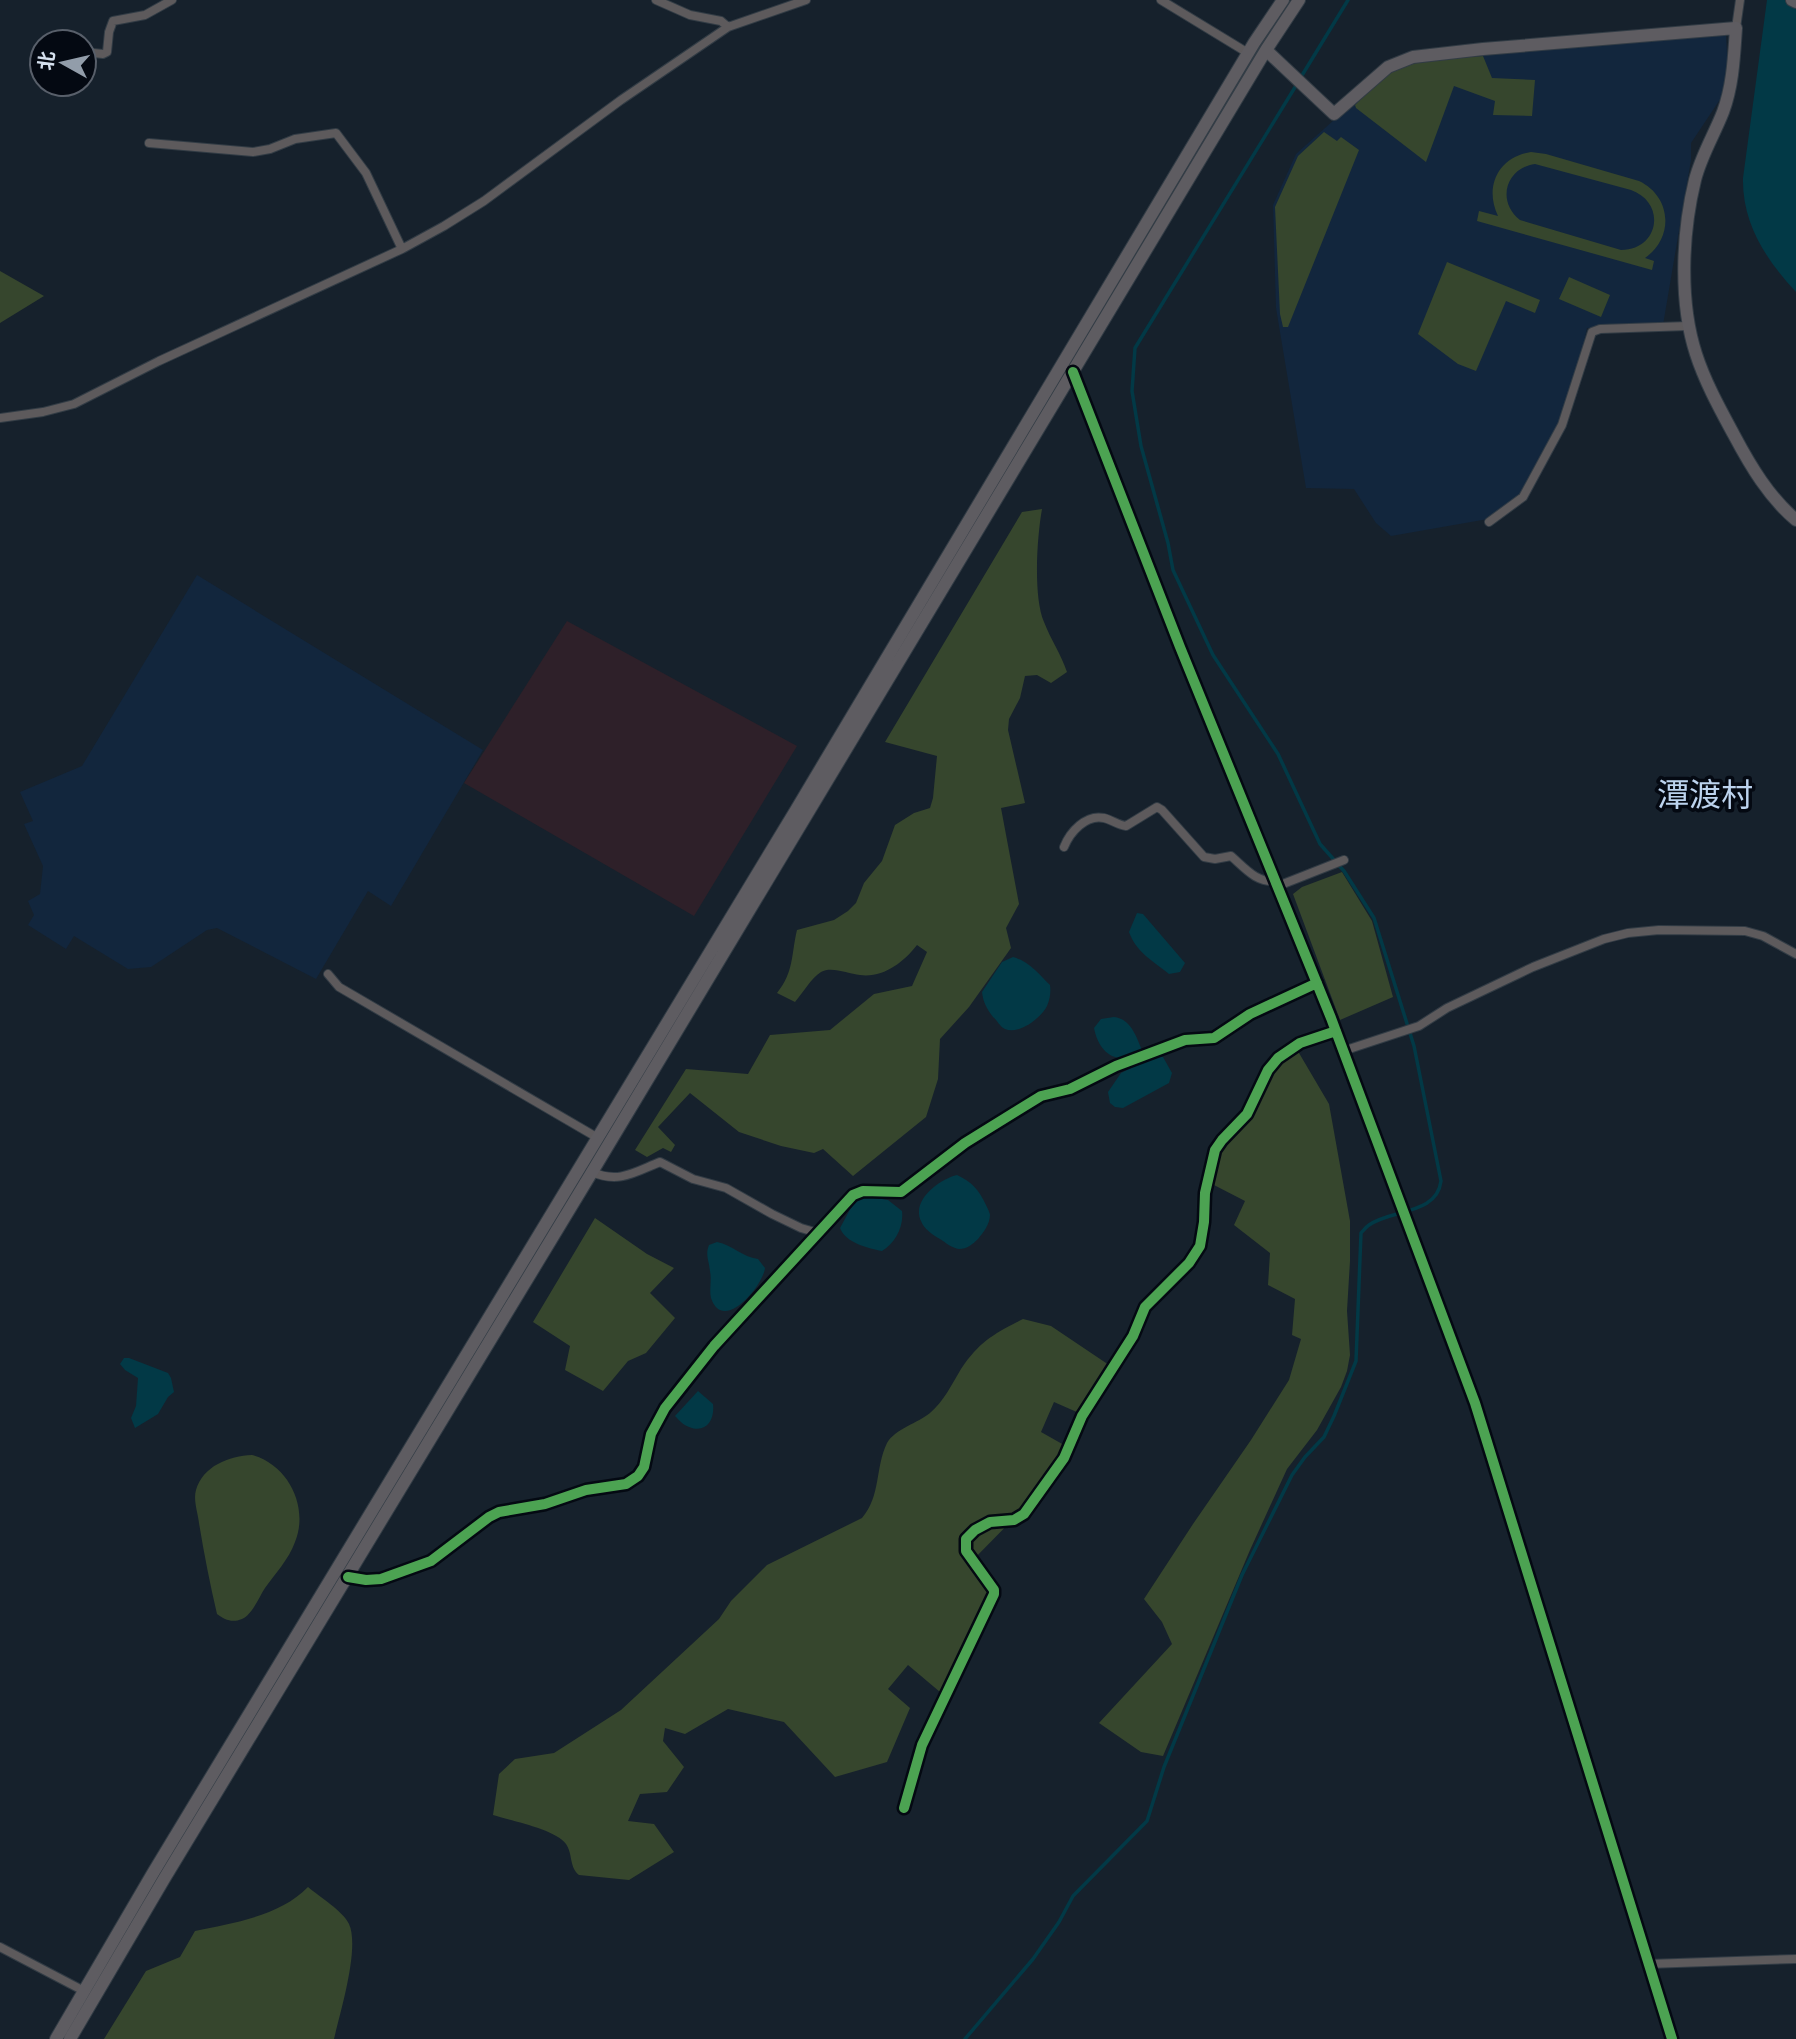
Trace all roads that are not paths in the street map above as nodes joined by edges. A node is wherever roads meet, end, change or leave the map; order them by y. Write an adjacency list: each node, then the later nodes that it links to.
1 (172, 0): 11 (street)
2 (656, 0): 8 (street)
3 (806, 0): 8 (street)
4 (1161, 0): 12 (street)
5 (1283, 0): 12 (main road)
6 (1299, 0): 10 (main road)
7 (1740, 0): 9 (street)
8 (728, 27): 14 (street)
9 (1735, 28): 10 (main road); 15 (main road)
10 (1266, 50): 16 (main road)
11 (98, 53)
12 (1248, 53): 28 (main road)
13 (149, 143): 14 (street)
14 (402, 249): 17 (street)
15 (1688, 326): 18 (main road); 19 (street)
16 (1073, 372): 22 (main road); 29 (main road)
17 (0, 418)
18 (1796, 520)
19 (1489, 522)
20 (1064, 847): 22 (street)
21 (1344, 860): 22 (street)
22 (1277, 884): 25 (main road)
23 (1796, 954): 27 (street)
24 (328, 974): 28 (street)
25 (1317, 983): 26 (main road); 30 (street)
26 (1335, 1031): 27 (main road); 32 (street)
27 (1343, 1051): 35 (main road)
28 (598, 1138): 36 (main road)
29 (592, 1172): 30 (street); 31 (main road)
30 (818, 1233): 31 (street)
31 (348, 1577): 38 (main road)
32 (904, 1808)
33 (0, 1947): 36 (street)
34 (1796, 1959): 35 (street)
35 (1648, 1964): 39 (main road)
36 (84, 1991): 37 (main road)
37 (56, 2039)
38 (70, 2039)
39 (1672, 2039)

